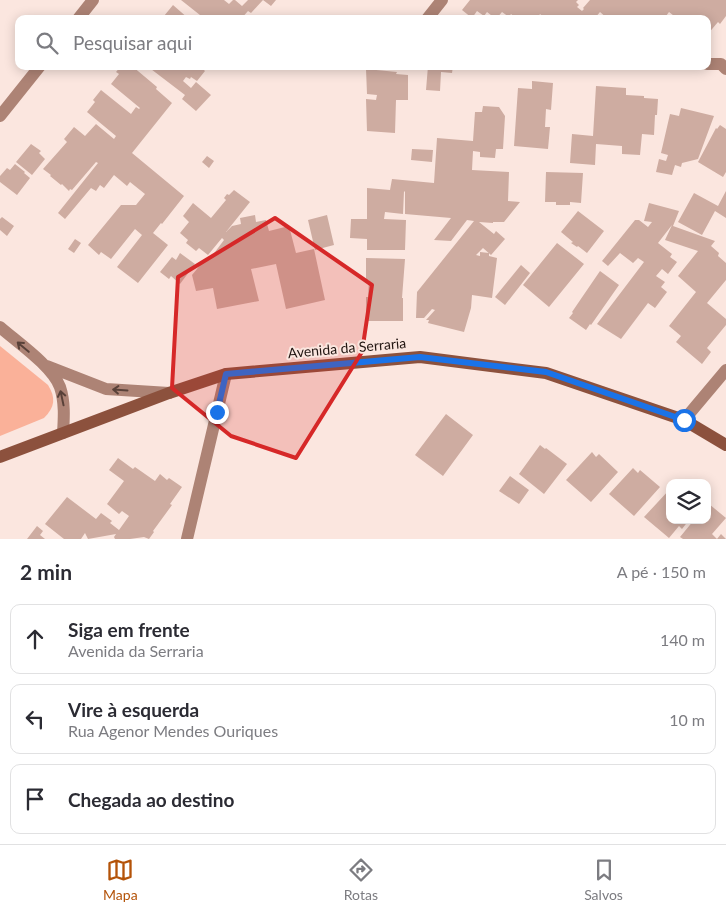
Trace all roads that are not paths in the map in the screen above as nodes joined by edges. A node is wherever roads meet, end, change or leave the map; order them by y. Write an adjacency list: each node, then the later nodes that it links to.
1 (93, 0): 3 (street)
2 (442, 0): 4 (street)
3 (81, 15)
4 (430, 15)
5 (711, 64): 6 (street)
6 (724, 64)
7 (37, 70): 8 (street)
8 (0, 116)
9 (0, 327): 10 (street, one-way to 9)
10 (46, 366): 13 (street, one-way to 10); 15 (street, one-way to 10)
11 (726, 370): 14 (street)
12 (226, 374): 13 (main road, Avenida da Serraria); 14 (main road, Avenida da Serraria); 18 (street)
13 (168, 393): 15 (main road, Avenida da Serraria)
14 (684, 420): 16 (main road, Avenida da Serraria)
15 (63, 433): 17 (main road, Avenida da Serraria)
16 (726, 445)
17 (0, 457)
18 (187, 539)

